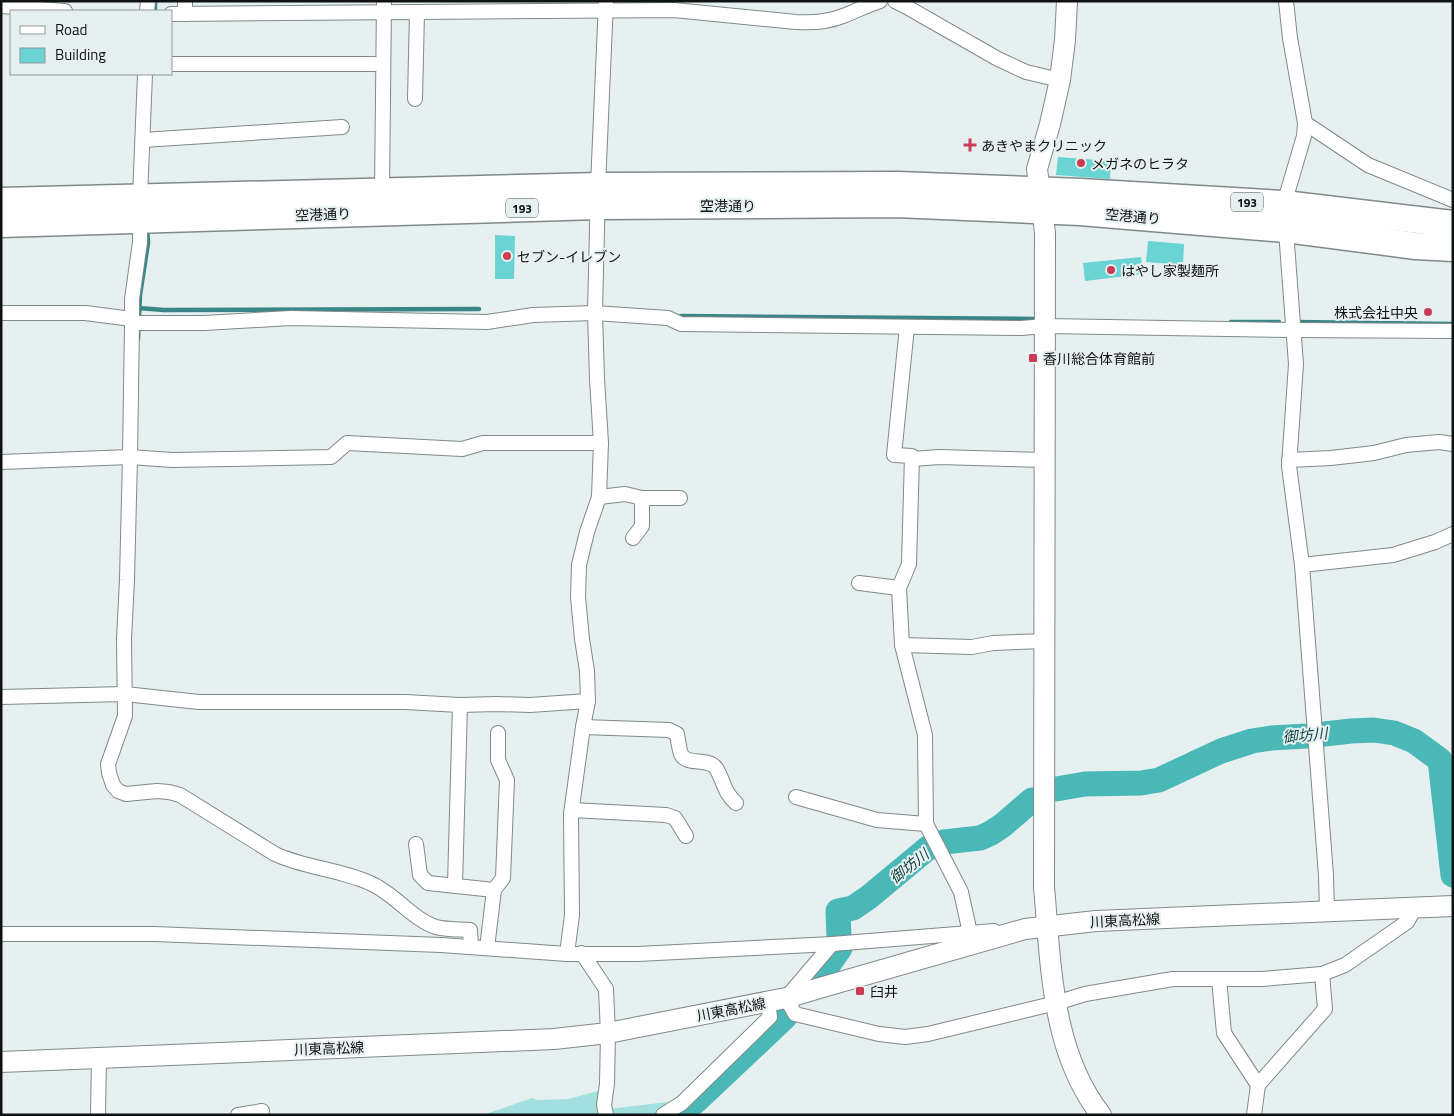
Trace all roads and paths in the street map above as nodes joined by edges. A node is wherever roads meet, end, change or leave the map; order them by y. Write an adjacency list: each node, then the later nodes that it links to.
1 (880, 1): 8 (street)
2 (895, 1): 18 (street)
3 (1067, 1): 18 (main road)
4 (1286, 1): 20 (street)
5 (1, 6): 12 (street)
6 (436, 6): 7 (street); 14 (street)
7 (500, 6): 8 (street)
8 (605, 6): 24 (street)
9 (246, 7): 10 (street); 13 (street)
10 (331, 7): 11 (street)
11 (384, 7): 14 (street); 23 (street)
12 (52, 10)
13 (181, 10)
14 (417, 12): 19 (street)
15 (172, 64): 16 (street)
16 (374, 64)
17 (145, 75): 22 (street)
18 (1060, 80): 25 (main road)
19 (415, 100)
20 (1305, 123): 26 (street); 29 (street)
21 (342, 127): 22 (street)
22 (143, 140): 28 (street)
23 (382, 191): 24 (highway, 空港通り / 193); 28 (highway, 空港通り / 193)
24 (598, 196): 25 (highway, 空港通り / 193); 28 (highway, 空港通り / 193); 34 (street)
25 (1041, 200): 29 (highway, 空港通り / 193); 36 (main road)
26 (1453, 200)
27 (1, 201): 28 (highway, 空港通り / 193)
28 (140, 208): 30 (highway, 空港通り / 193); 35 (street)
29 (1285, 217): 31 (highway, 空港通り / 193); 32 (highway, 空港通り / 193); 38 (street)
30 (1, 224)
31 (1453, 224)
32 (1453, 248)
33 (1, 313): 35 (street)
34 (595, 313): 35 (street); 37 (street); 40 (street)
35 (132, 321): 42 (street)
36 (1046, 326): 37 (street); 38 (street); 44 (main road)
37 (907, 327): 43 (street)
38 (1293, 330): 39 (street); 45 (street)
39 (1453, 331)
40 (601, 444): 42 (street); 47 (street)
41 (1453, 444): 45 (street)
42 (130, 457): 46 (street); 57 (street)
43 (912, 459): 44 (street); 54 (street)
44 (1045, 460): 55 (main road)
45 (1289, 460): 52 (street)
46 (1, 462)
47 (599, 497): 48 (street); 59 (street)
48 (642, 498): 49 (street); 51 (street)
49 (680, 498)
50 (1453, 534): 52 (street)
51 (633, 538)
52 (1302, 565): 73 (street)
53 (860, 583): 54 (street)
54 (899, 588): 56 (street)
55 (1044, 641): 56 (street); 74 (main road)
56 (902, 645): 66 (street)
57 (125, 694): 58 (street); 60 (street); 79 (street)
58 (1, 697)
59 (588, 701): 60 (street); 61 (street)
60 (460, 705): 69 (street)
61 (583, 727): 64 (street); 65 (street)
62 (498, 733): 70 (street)
63 (796, 797): 66 (street)
64 (736, 802)
65 (572, 810): 67 (street); 82 (street)
66 (926, 824): 76 (street)
67 (686, 836)
68 (416, 844): 69 (street)
69 (455, 885): 70 (street)
70 (494, 890): 80 (street)
71 (1453, 906): 72 (main road, 川東高松線)
72 (1415, 908): 73 (main road, 川東高松線); 83 (street)
73 (1327, 911): 74 (main road, 川東高松線)
74 (1048, 926): 75 (main road, 川東高松線); 86 (main road)
75 (1024, 929): 76 (street); 85 (main road, 川東高松線)
76 (970, 933): 78 (street)
77 (1, 934): 79 (street)
78 (832, 944): 81 (street); 85 (street)
79 (471, 947): 80 (street)
80 (487, 948): 82 (street)
81 (582, 953): 82 (street); 87 (street)
82 (568, 954)
83 (1322, 974): 84 (street); 90 (street)
84 (1219, 979): 86 (street); 90 (street)
85 (777, 1000): 86 (street); 87 (main road, 川東高松線); 95 (street)
86 (1056, 1003): 96 (main road)
87 (608, 1033): 88 (main road, 川東高松線); 94 (street)
88 (99, 1058): 89 (main road, 川東高松線); 92 (street)
89 (1, 1062)
90 (1258, 1085): 97 (street)
91 (262, 1111): 93 (street)
92 (98, 1115)
93 (238, 1115)
94 (606, 1115)
95 (663, 1115)
96 (1101, 1115)
97 (1254, 1115)

